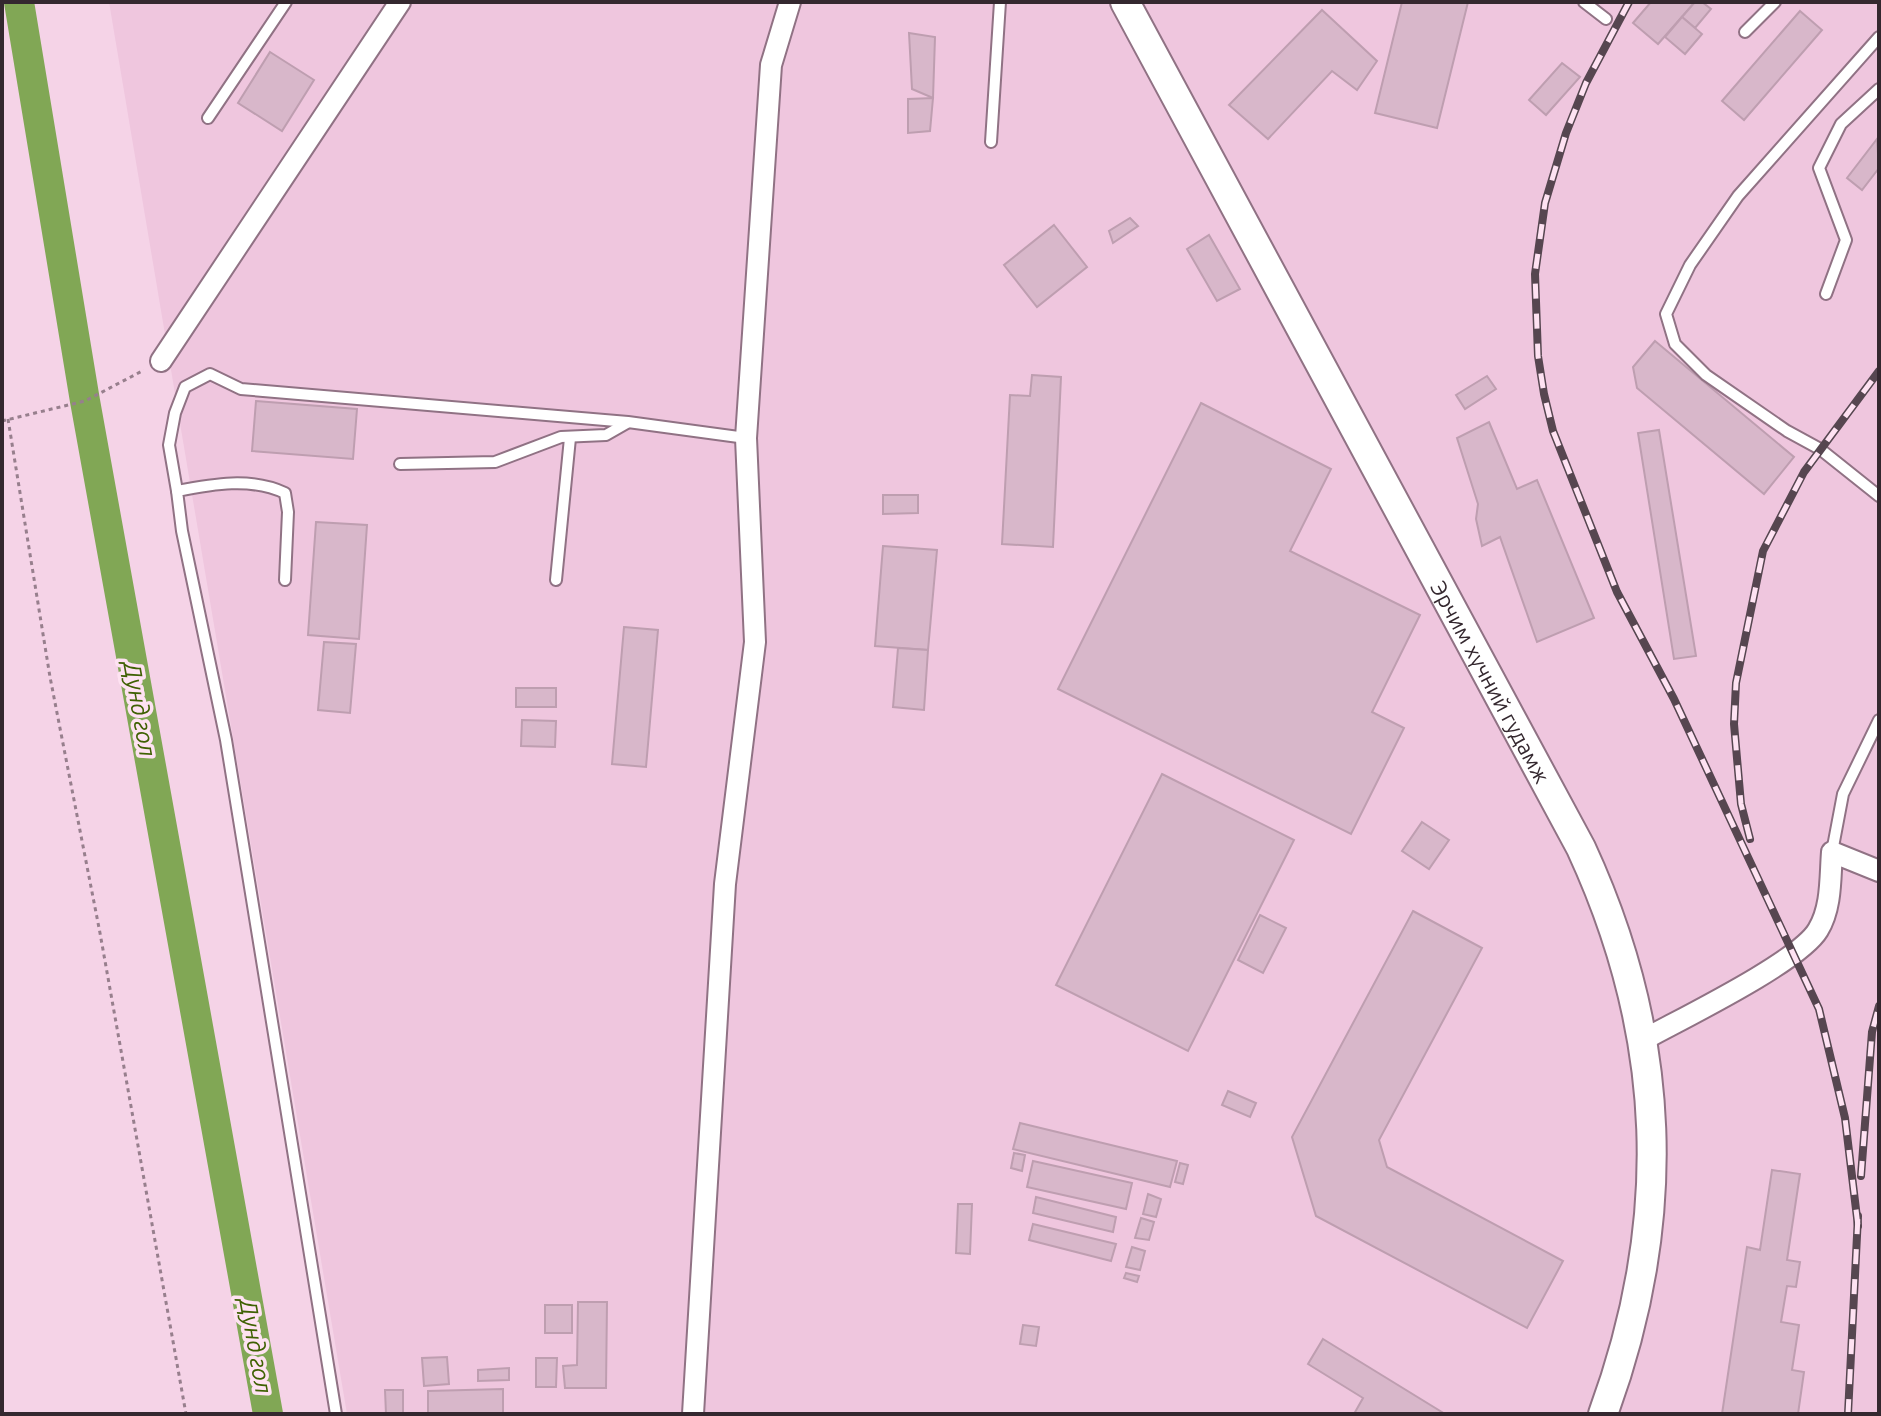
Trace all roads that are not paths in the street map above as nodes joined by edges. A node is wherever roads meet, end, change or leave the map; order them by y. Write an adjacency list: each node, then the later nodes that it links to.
1 (286, 2): 12 (lane)
2 (400, 2): 15 (street)
3 (790, 2): 18 (street)
4 (1000, 2): 13 (lane)
5 (1125, 2): 27 (main road, Эрчим хүчний гудамж)
6 (1584, 2): 8 (lane)
7 (1775, 2): 9 (lane)
8 (1606, 19)
9 (1745, 32)
10 (1879, 37): 21 (lane)
11 (1879, 89): 14 (lane)
12 (208, 118)
13 (991, 142)
14 (1826, 294)
15 (161, 361)
16 (628, 422): 17 (lane); 18 (lane); 20 (lane)
17 (570, 438): 19 (lane); 23 (lane)
18 (746, 438): 29 (street)
19 (400, 464)
20 (177, 491): 22 (lane); 28 (lane)
21 (1879, 496)
22 (285, 580)
23 (556, 580)
24 (1879, 720): 25 (lane)
25 (1832, 852): 26 (street); 27 (street)
26 (1879, 871)
27 (1643, 1040): 30 (main road, Эрчим хүчний гудамж)
28 (336, 1414)
29 (693, 1414)
30 (1603, 1414)

